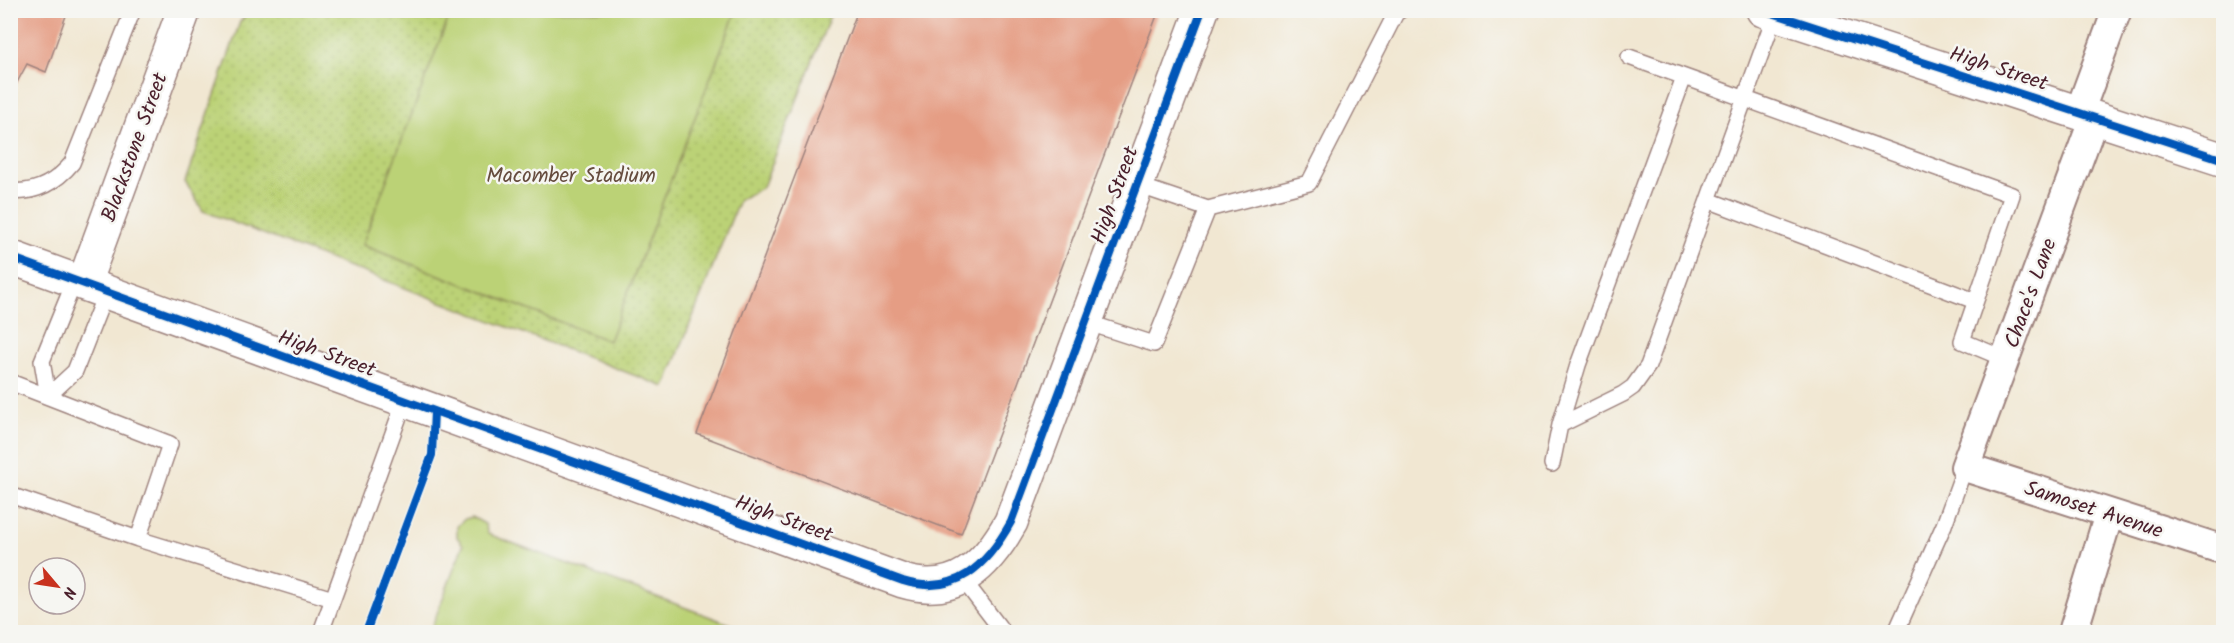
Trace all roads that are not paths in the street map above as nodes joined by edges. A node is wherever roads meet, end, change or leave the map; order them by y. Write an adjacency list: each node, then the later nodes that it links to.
1 (133, 10): 13 (lane)
2 (184, 10): 17 (street, Blackstone Street)
3 (1202, 10): 12 (street, High Street)
4 (1401, 10): 15 (lane)
5 (2117, 10): 10 (street, Chace's Lane)
6 (1769, 13): 9 (lane); 10 (street, High Street)
7 (1629, 57): 8 (lane)
8 (1684, 77): 9 (lane); 24 (lane)
9 (1745, 99): 14 (lane); 18 (lane)
10 (2086, 116): 11 (street, High Street); 20 (street, Chace's Lane)
11 (2223, 160)
12 (1137, 185): 15 (lane); 19 (street, High Street)
13 (10, 191)
14 (1708, 200): 18 (lane); 24 (lane)
15 (1208, 209): 19 (lane)
16 (10, 257): 17 (street, High Street)
17 (88, 285): 22 (lane); 22 (lane); 23 (street, High Street)
18 (1976, 301): 20 (lane)
19 (1086, 322): 31 (street, High Street)
20 (2005, 360): 26 (street, Chace's Lane)
21 (10, 382): 22 (lane)
22 (48, 396): 29 (lane)
23 (405, 400): 31 (street, High Street); 32 (lane)
24 (1560, 425): 25 (lane)
25 (1552, 464)
26 (1965, 467): 28 (street, Samoset Avenue); 35 (lane)
27 (10, 495): 29 (lane)
28 (2109, 514): 30 (street, Samoset Avenue); 36 (street)
29 (138, 538): 32 (lane)
30 (2223, 550)
31 (961, 577): 34 (lane)
32 (333, 599): 33 (lane)
33 (321, 633)
34 (1003, 633)
35 (1896, 633)
36 (2073, 633)

